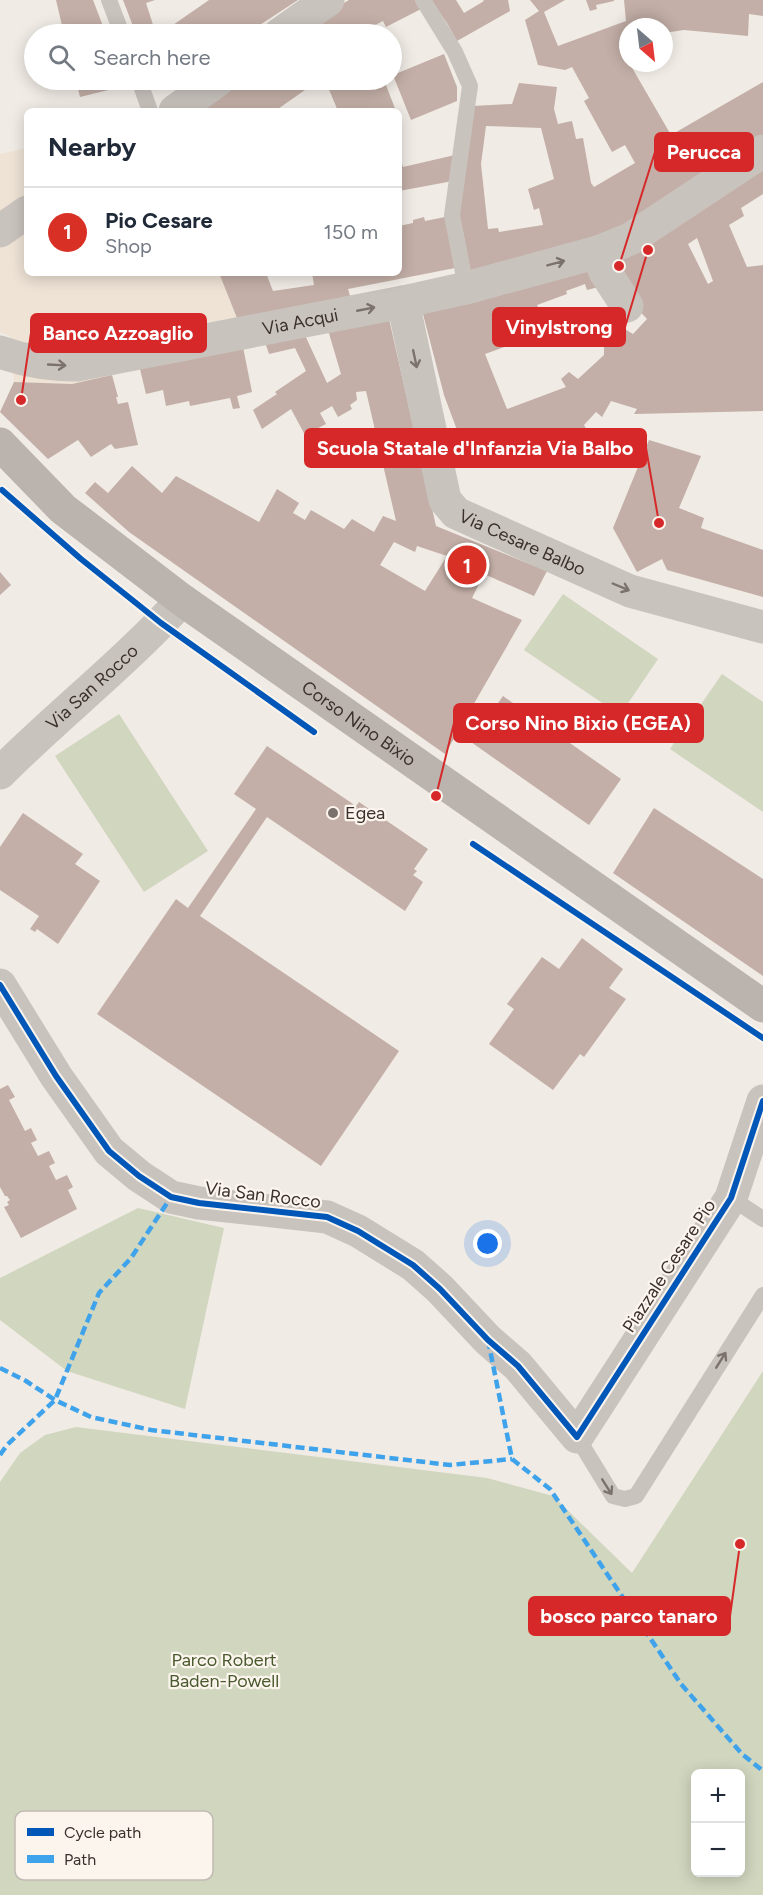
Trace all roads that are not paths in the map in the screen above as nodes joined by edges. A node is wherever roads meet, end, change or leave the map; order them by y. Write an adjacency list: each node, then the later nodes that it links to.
1 (109, 0): 4 (lane)
2 (328, 0): 5 (street)
3 (423, 0): 14 (lane)
4 (118, 24)
5 (294, 24)
6 (143, 90): 8 (lane)
7 (204, 90): 9 (street)
8 (149, 108)
9 (179, 108)
10 (763, 151): 13 (street, Via Acqui)
11 (24, 214): 12 (street)
12 (0, 231)
13 (598, 252): 14 (street, Via Acqui, one-way to 13); 16 (street)
14 (466, 288): 15 (street, Via Acqui)
15 (403, 302): 17 (street, Via Acqui, one-way to 15); 20 (street, Via Cesare Balbo, one-way to 20)
16 (627, 306)
17 (0, 352)
18 (0, 444): 19 (main road, Corso Nino Bixio)
19 (182, 600): 21 (street, Via San Rocco); 23 (main road, Corso Nino Bixio)
20 (763, 627)
21 (0, 773)
22 (0, 986): 28 (street, Via San Rocco)
23 (763, 1006)
24 (763, 1101): 25 (street, Piazzale Cesare Pio)
25 (731, 1198): 26 (lane, Piazzale Cesare Pio); 28 (street, Piazzale Cesare Pio)
26 (763, 1219)
27 (763, 1295): 28 (lane, one-way to 27)
28 (577, 1437)

